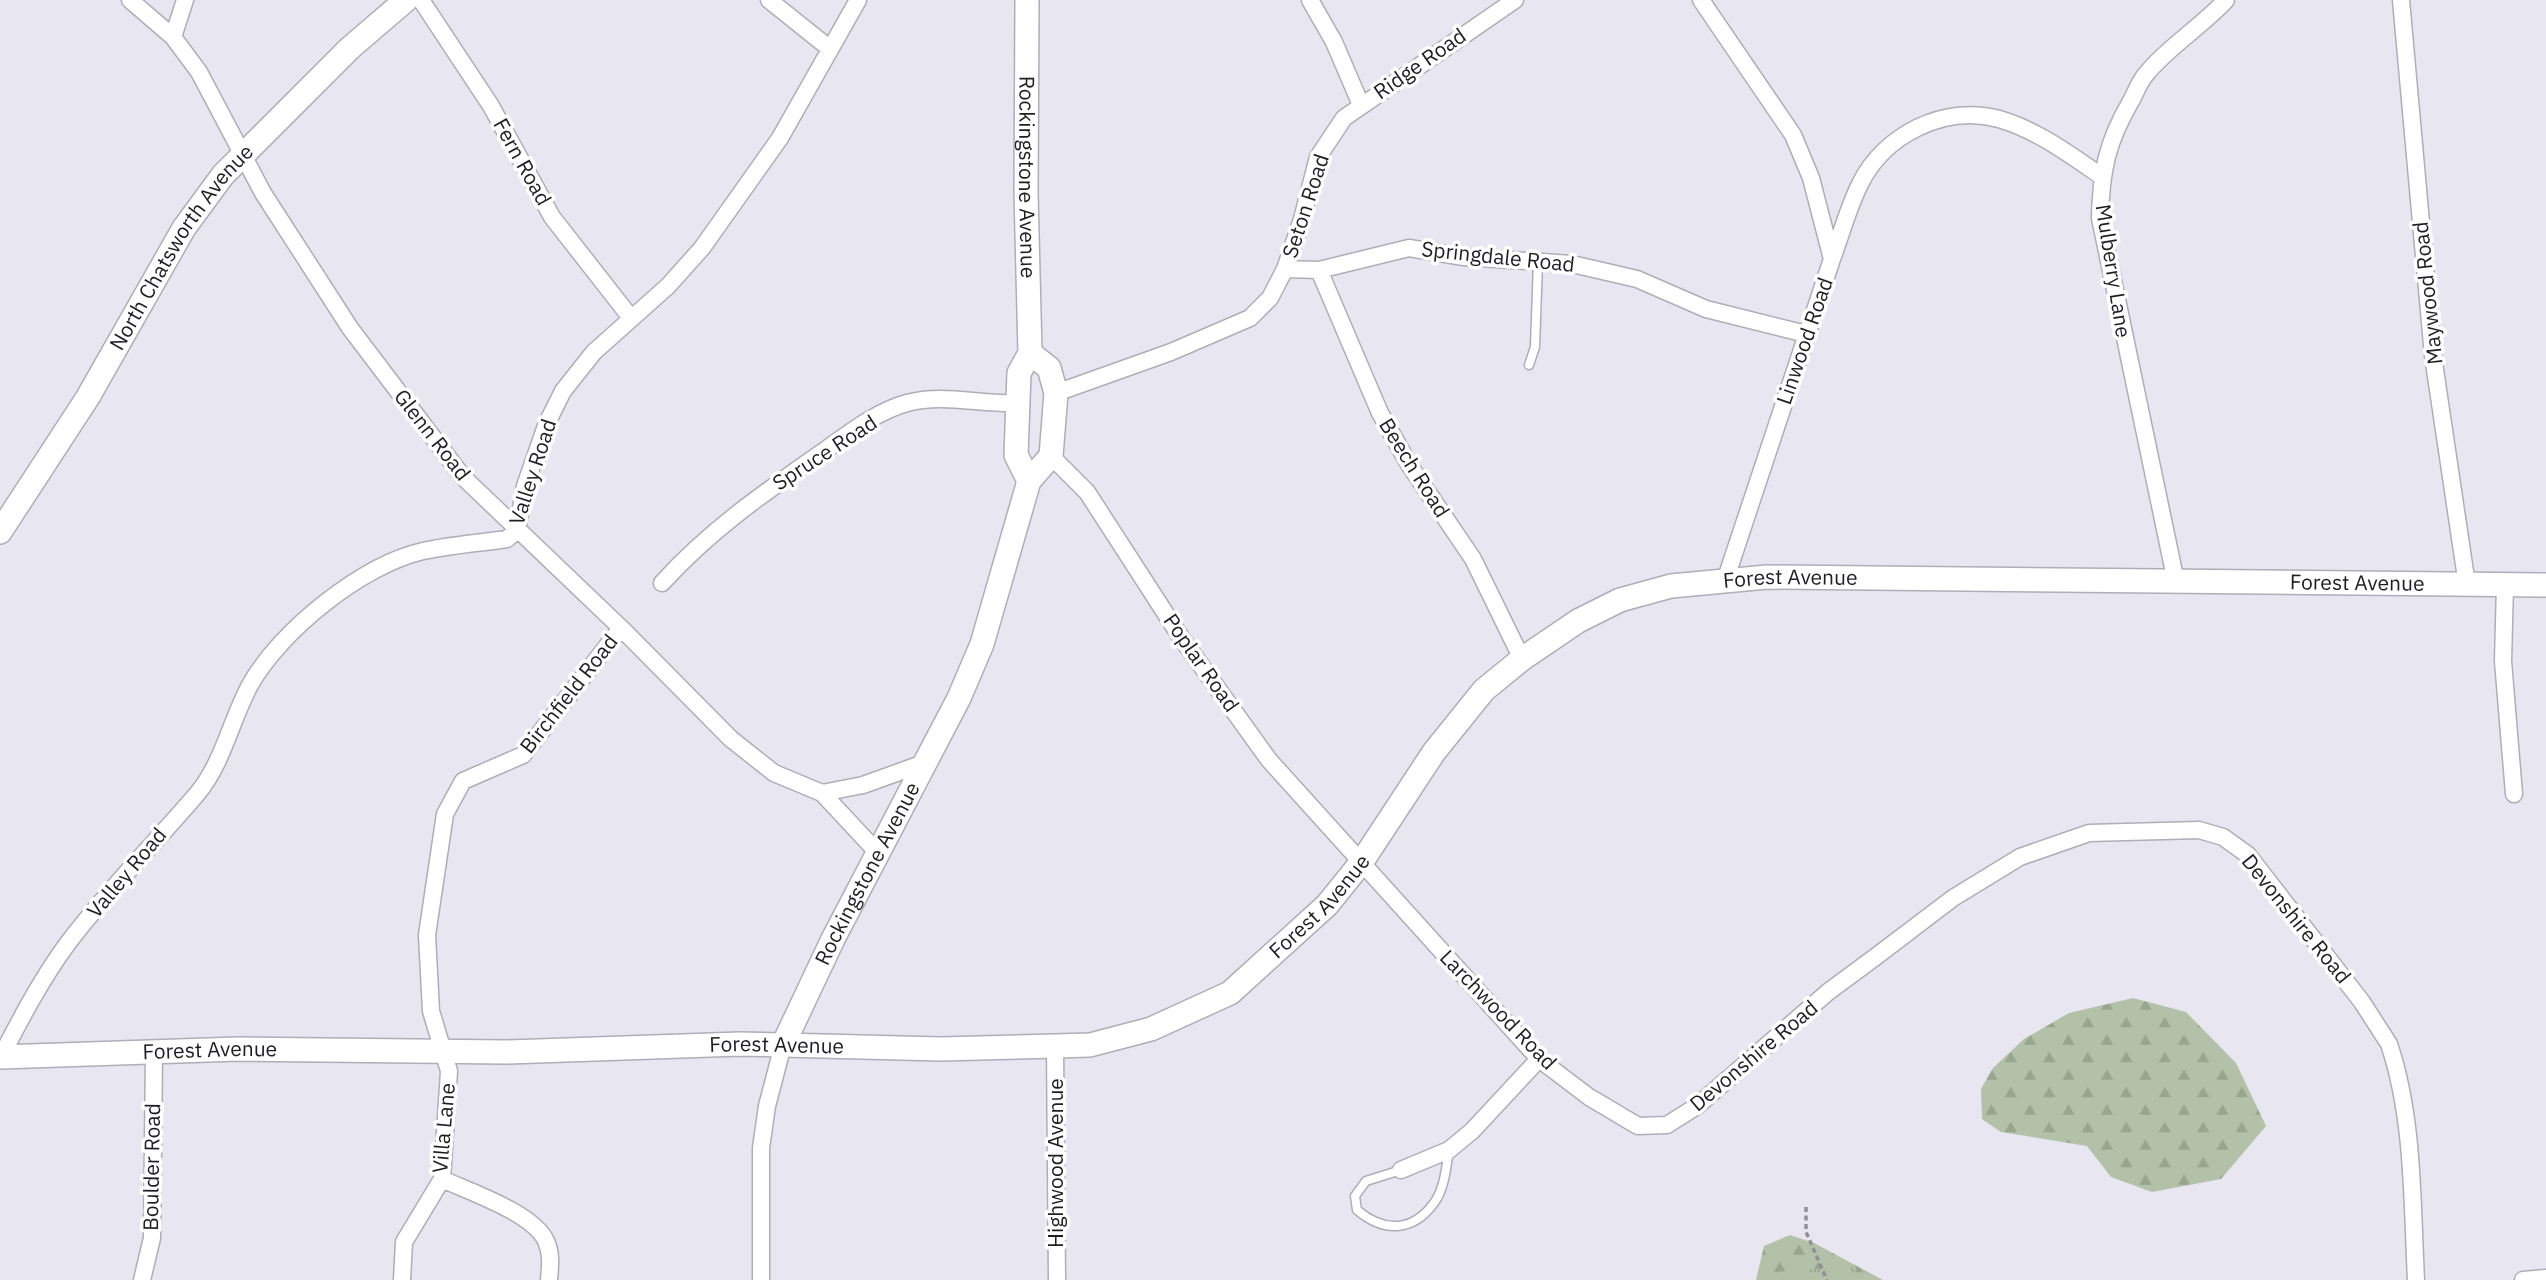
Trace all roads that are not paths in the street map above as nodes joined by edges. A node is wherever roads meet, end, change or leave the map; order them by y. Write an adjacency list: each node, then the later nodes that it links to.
1 (130, 0): 13 (street, Glenn Road)
2 (185, 0): 13 (street)
3 (407, 0): 16 (street, North Chatsworth Avenue)
4 (421, 0): 22 (street, Fern Road)
5 (769, 0): 14 (street)
6 (858, 0): 14 (street, Valley Road)
7 (1027, 0): 24 (street, Rockingstone Avenue)
8 (1310, 0): 15 (street)
9 (1515, 0): 15 (street, Ridge Road)
10 (1701, 0): 18 (street, Linwood Road)
11 (2226, 0): 17 (street, Mulberry Lane)
12 (2401, 0): 35 (street, Maywood Road)
13 (173, 37): 16 (street, Glenn Road)
14 (829, 48): 22 (street, Valley Road)
15 (1361, 105): 20 (street, Seton Road)
16 (243, 153): 30 (street, Glenn Road); 31 (street, North Chatsworth Avenue)
17 (2101, 176): 18 (street); 33 (street, Mulberry Lane)
18 (1832, 260): 23 (street, Linwood Road)
19 (1538, 262): 21 (street, Springdale Road); 23 (street, Springdale Road); 25 (lane)
20 (1285, 269): 21 (street, Springdale Road); 26 (street)
21 (1319, 270): 39 (street, Beech Road)
22 (631, 318): 30 (street, Valley Road)
23 (1806, 334): 32 (street, Linwood Road)
24 (1030, 353): 26 (street); 27 (street, Rockingstone Avenue)
25 (1529, 365)
26 (1055, 393): 28 (street)
27 (1019, 402): 29 (street, Rockingstone Avenue); 34 (street, Spruce Road)
28 (1051, 456): 29 (street, Rockingstone Avenue); 44 (street, Poplar Road)
29 (1029, 481): 40 (street, Rockingstone Avenue)
30 (517, 530): 38 (street, Glenn Road); 49 (street, Valley Road)
31 (0, 532)
32 (1725, 581): 33 (street, Forest Avenue); 39 (street, Forest Avenue)
33 (2176, 582): 35 (street, Forest Avenue)
34 (662, 583)
35 (2467, 585): 36 (street, Forest Avenue)
36 (2505, 585): 37 (street, Forest Avenue); 42 (street)
37 (2546, 585)
38 (621, 628): 41 (street, Glenn Road); 47 (street, Birchfield Road)
39 (1522, 659): 44 (street, Forest Avenue)
40 (924, 763): 41 (street); 43 (street, Rockingstone Avenue)
41 (822, 793): 43 (street, Glenn Road)
42 (2514, 794)
43 (878, 853): 45 (street, Rockingstone Avenue)
44 (1362, 863): 46 (street, Forest Avenue); 50 (street, Larchwood Road)
45 (783, 1045): 46 (street, Forest Avenue); 47 (street, Forest Avenue); 59 (street, Rockingstone Avenue)
46 (1055, 1046): 60 (street, Highwood Avenue)
47 (444, 1051): 48 (street, Forest Avenue); 54 (street, Villa Lane)
48 (154, 1052): 49 (street, Forest Avenue); 56 (street, Boulder Road)
49 (1, 1058)
50 (1539, 1059): 51 (street, Larchwood Road); 52 (street)
51 (1657, 1127): 61 (street, Devonshire Road)
52 (1449, 1150): 53 (street); 53 (lane)
53 (1401, 1170)
54 (442, 1179): 57 (street, Villa Lane); 58 (street)
55 (2546, 1278): 62 (street)
56 (142, 1280)
57 (402, 1280)
58 (549, 1280)
59 (761, 1280)
60 (1057, 1280)
61 (2416, 1280)
62 (2523, 1280)

